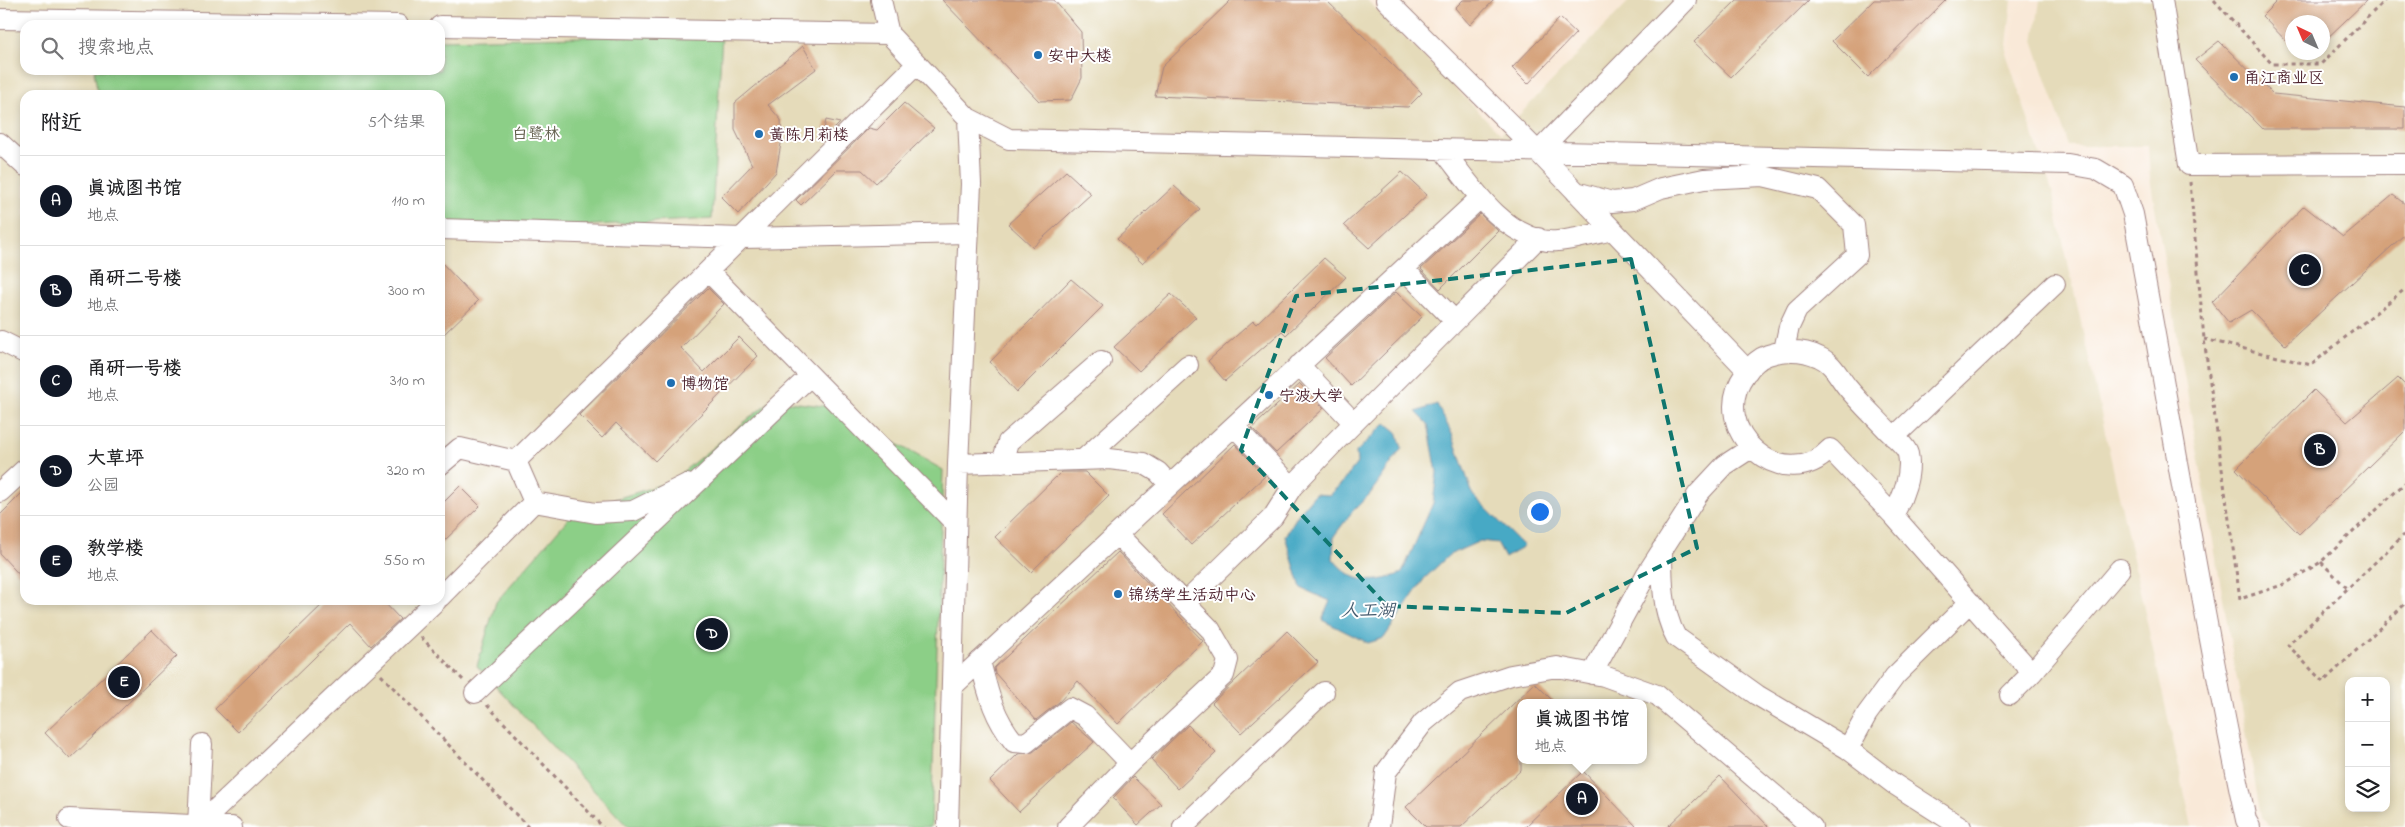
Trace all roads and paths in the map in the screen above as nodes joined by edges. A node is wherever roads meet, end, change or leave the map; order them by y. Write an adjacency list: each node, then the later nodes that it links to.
1 (881, 0): 10 (street)
2 (1386, 0): 15 (street)
3 (1686, 0): 15 (street)
4 (2162, 0): 18 (street)
5 (2214, 0): 6 (path)
6 (2385, 0)
7 (0, 19): 8 (street)
8 (66, 20)
9 (445, 26): 10 (street)
10 (888, 34): 11 (street)
11 (917, 64): 12 (street); 24 (street)
12 (968, 118): 14 (street); 23 (street)
13 (0, 143): 16 (street)
14 (1443, 150): 15 (street); 20 (street)
15 (1538, 152): 19 (street); 93 (street)
16 (20, 161)
17 (2405, 164): 18 (street)
18 (2189, 165): 31 (path)
19 (1576, 192): 22 (street); 34 (street)
20 (1480, 198): 25 (street); 26 (street)
21 (445, 229): 24 (street)
22 (1613, 230): 25 (street); 39 (street)
23 (968, 234): 24 (street); 49 (street)
24 (742, 238): 27 (street)
25 (1538, 238): 30 (street)
26 (1404, 269): 30 (street); 38 (street)
27 (708, 272): 40 (street); 45 (street)
28 (2055, 284): 43 (street)
29 (2405, 289): 31 (path)
30 (1455, 321): 41 (street)
31 (2204, 339): 62 (path)
32 (0, 341): 33 (street); 35 (street)
33 (0, 346)
34 (1784, 350): 39 (street); 43 (street)
35 (20, 351)
36 (1101, 361): 48 (street)
37 (1188, 366): 46 (street)
38 (1299, 366): 41 (street); 42 (street)
39 (1748, 371): 44 (street)
40 (810, 376): 51 (street); 58 (street)
41 (1354, 423): 54 (street)
42 (1234, 426): 53 (street); 54 (street)
43 (1894, 437): 57 (street)
44 (1751, 448): 57 (street); 61 (street)
45 (516, 460): 47 (street); 56 (street)
46 (1083, 460): 48 (street); 53 (street)
47 (445, 462)
48 (1002, 462): 49 (street)
49 (958, 464): 58 (street)
50 (20, 474): 55 (street)
51 (706, 474): 56 (street); 77 (street)
52 (2405, 483): 62 (path)
53 (1170, 485): 59 (street)
54 (1292, 487): 67 (street)
55 (0, 492)
56 (534, 502): 65 (street)
57 (1893, 515): 66 (street)
58 (956, 524): 75 (street)
59 (1117, 534): 67 (street); 71 (street)
60 (2405, 534): 64 (path)
61 (1662, 549): 74 (street); 80 (street)
62 (2321, 562): 64 (path)
63 (2120, 569): 73 (street)
64 (2347, 588): 68 (path)
65 (445, 592)
66 (1970, 602): 73 (street); 80 (street)
67 (1185, 603): 81 (street)
68 (2405, 604)
69 (432, 605): 70 (street)
70 (410, 626): 72 (street); 77 (path)
71 (980, 661): 75 (street); 81 (street)
72 (370, 664): 84 (street); 86 (path)
73 (2032, 673): 78 (street)
74 (1592, 674): 90 (street); 91 (street)
75 (952, 687): 88 (street)
76 (1324, 692): 89 (street)
77 (475, 693): 87 (path)
78 (2010, 695)
79 (202, 744): 84 (street)
80 (1848, 749): 92 (street)
81 (1130, 763): 83 (street)
82 (69, 819): 84 (street)
83 (1077, 824)
84 (208, 826): 85 (street)
85 (232, 827)
86 (528, 827)
87 (604, 827)
88 (948, 827)
89 (1183, 827)
90 (1380, 827)
91 (1812, 827)
92 (1961, 827)
93 (2250, 827)

